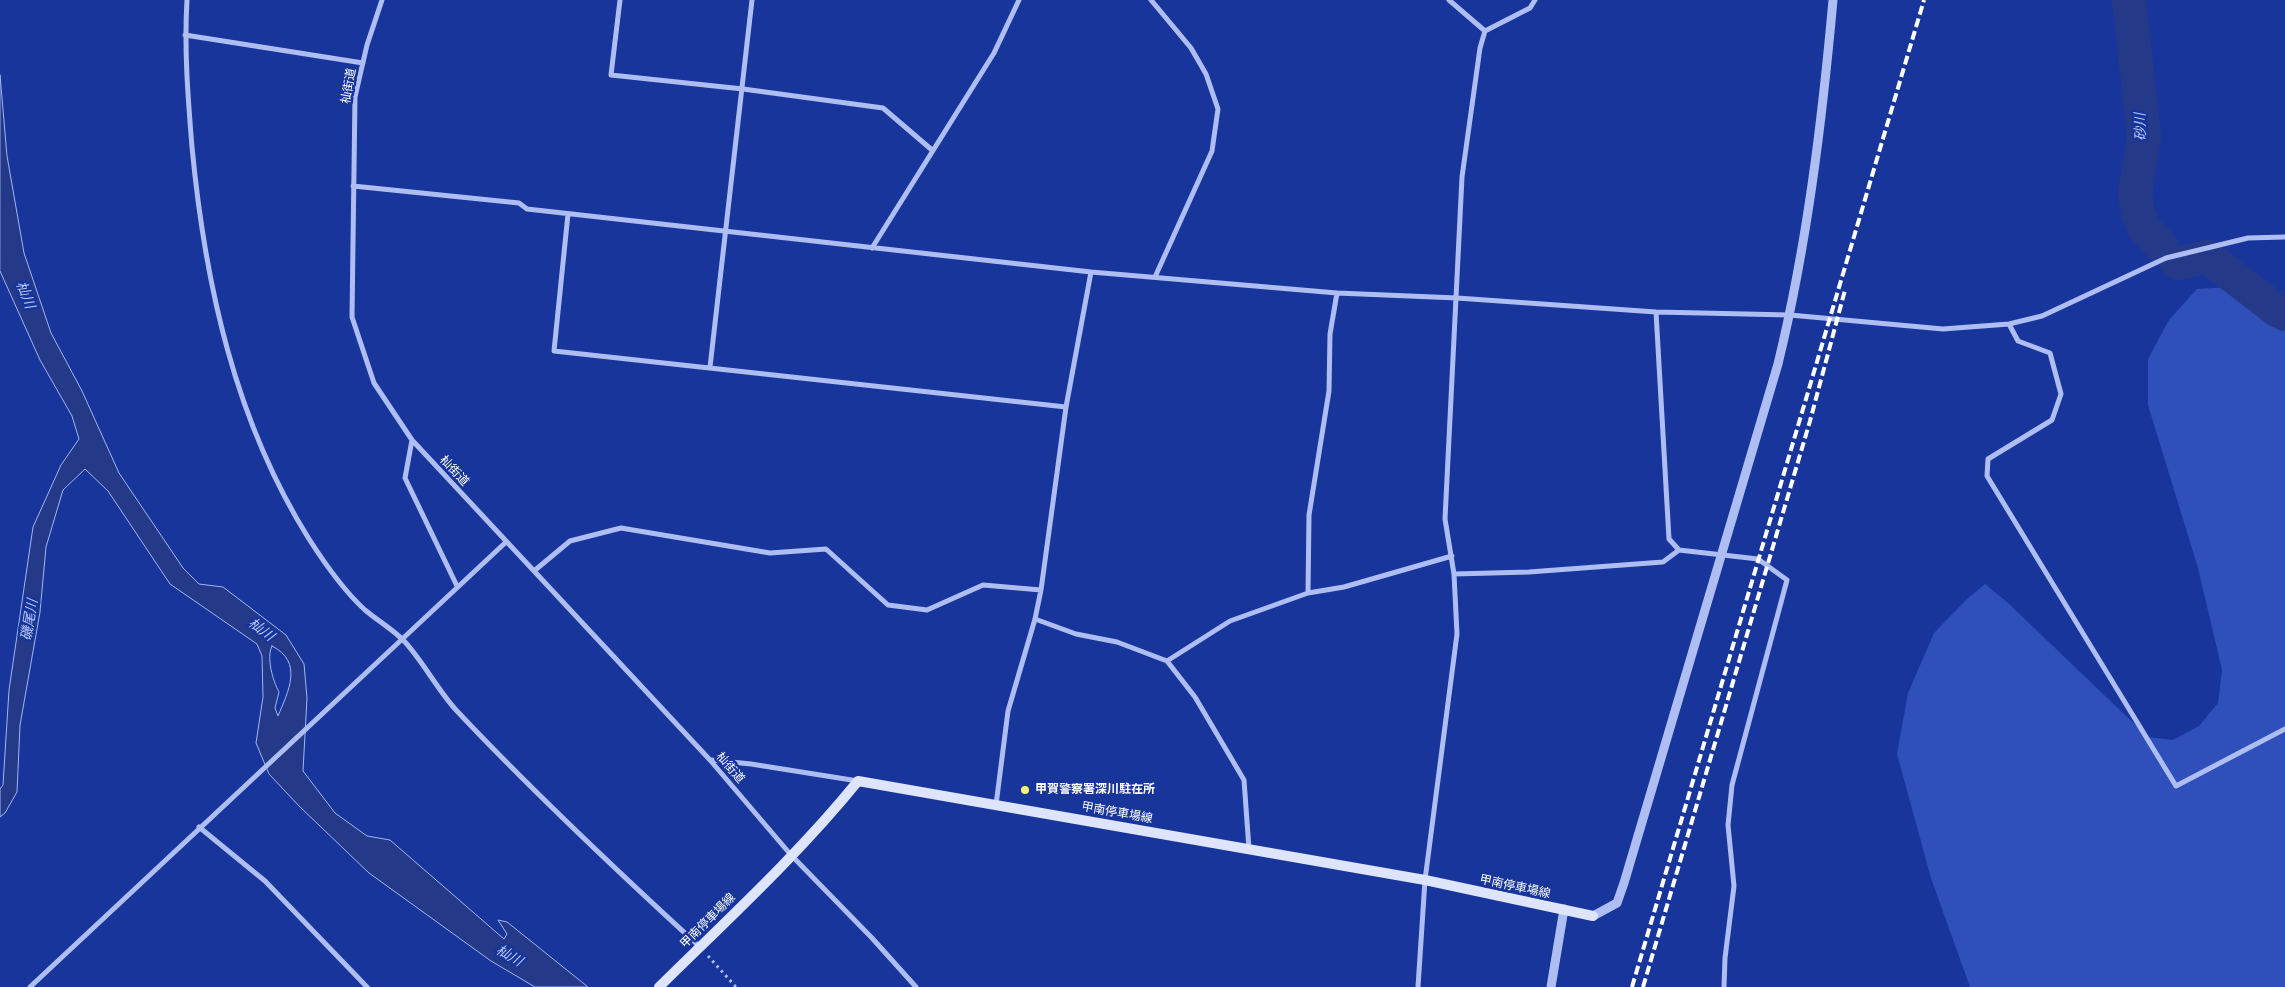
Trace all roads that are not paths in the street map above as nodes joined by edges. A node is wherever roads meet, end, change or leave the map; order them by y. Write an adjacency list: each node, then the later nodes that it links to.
1 (187, 0): 11 (street)
2 (382, 0): 12 (street, 杣街道)
3 (620, 0): 13 (street)
4 (752, 0): 13 (street)
5 (1020, 0): 14 (street)
6 (1151, 0): 21 (street)
7 (1450, 0): 10 (street)
8 (1536, 0): 10 (street)
9 (1833, 0): 25 (street)
10 (1485, 31): 23 (street)
11 (185, 35): 12 (street); 40 (street)
12 (363, 63): 15 (street, 杣街道)
13 (743, 89): 14 (street); 17 (street)
14 (932, 150): 19 (street)
15 (352, 186): 16 (street); 29 (street, 杣街道)
16 (568, 214): 17 (street); 27 (street)
17 (724, 232): 19 (street); 27 (street)
18 (2285, 236): 26 (street)
19 (872, 248): 20 (street)
20 (1091, 272): 21 (street); 28 (street)
21 (1155, 278): 22 (street)
22 (1337, 293): 23 (street); 38 (street)
23 (1456, 298): 24 (street); 33 (street)
24 (1656, 312): 25 (street); 31 (street)
25 (1790, 316): 26 (street); 32 (street)
26 (2009, 324): 42 (street)
27 (710, 367): 28 (street)
28 (1066, 407): 37 (street)
29 (412, 440): 30 (street, 杣街道); 36 (street)
30 (506, 542): 34 (street, 杣街道); 36 (street)
31 (1679, 550): 32 (street); 35 (street)
32 (1721, 555): 51 (street); 59 (street)
33 (1452, 556): 35 (street); 38 (street)
34 (534, 571): 37 (street); 43 (street, 杣街道)
35 (1454, 574): 49 (street)
36 (457, 586): 40 (street)
37 (1041, 590): 39 (street)
38 (1308, 593): 41 (street)
39 (1035, 619): 41 (street); 45 (street)
40 (403, 640): 46 (street); 52 (street)
41 (1167, 661): 47 (street)
42 (2285, 729)
43 (710, 760): 44 (street); 48 (street, 杣街道)
44 (858, 781): 45 (main road, 甲南停車場線); 48 (main road, 甲南停車場線)
45 (996, 805): 47 (main road, 甲南停車場線)
46 (199, 827): 53 (street); 54 (street)
47 (1249, 849): 49 (main road, 甲南停車場線)
48 (791, 855): 52 (main road, 甲南停車場線); 56 (street, 杣街道)
49 (1425, 880): 50 (main road, 甲南停車場線); 57 (street)
50 (1564, 909): 51 (main road, 甲南停車場線); 58 (street)
51 (1592, 916)
52 (700, 947): 55 (main road, 甲南停車場線)
53 (30, 987)
54 (367, 987)
55 (659, 987)
56 (916, 987)
57 (1418, 987)
58 (1550, 987)
59 (1724, 987)

